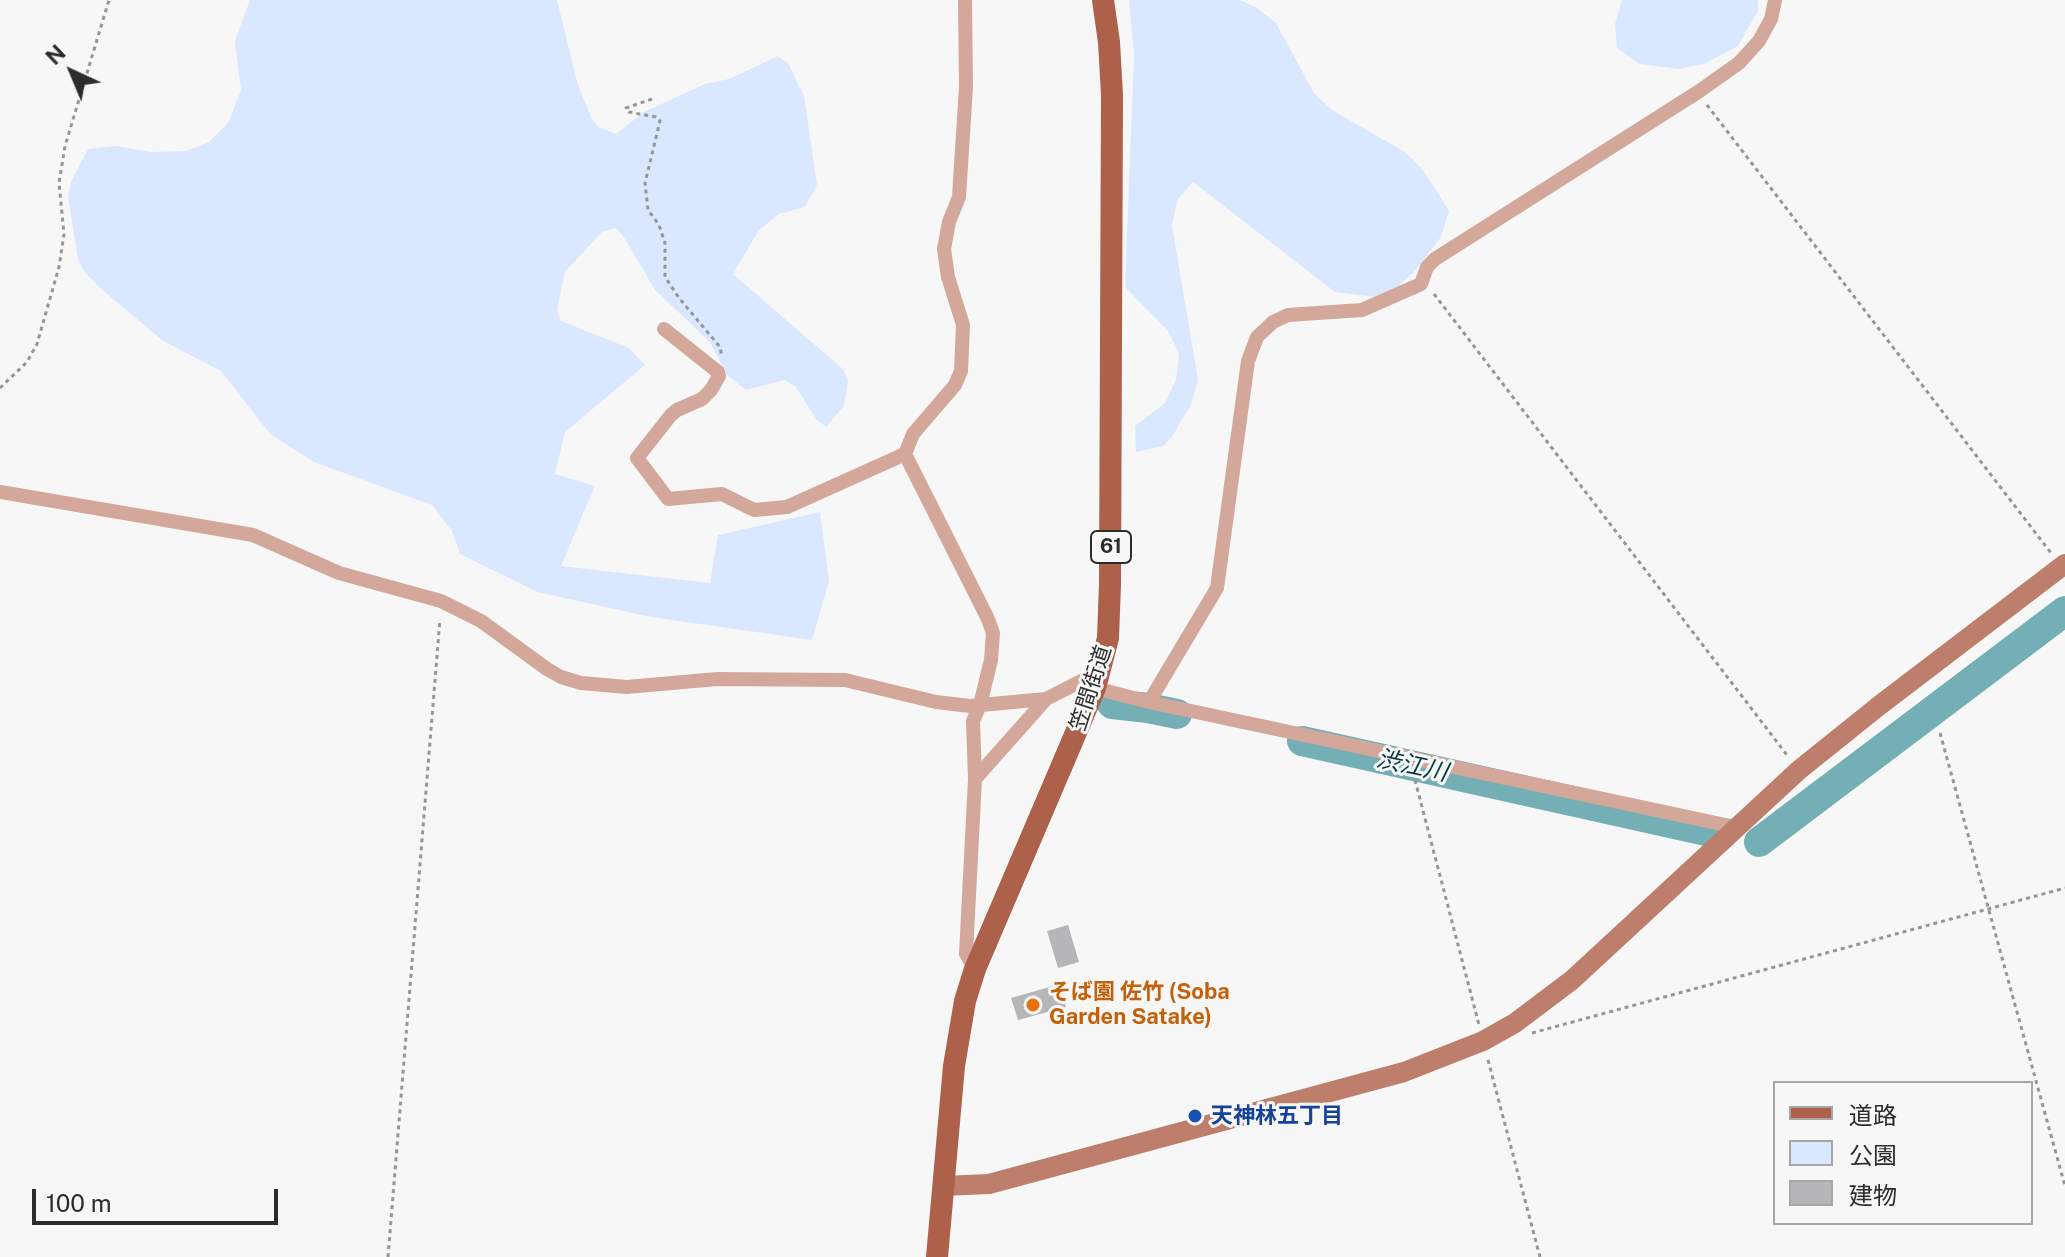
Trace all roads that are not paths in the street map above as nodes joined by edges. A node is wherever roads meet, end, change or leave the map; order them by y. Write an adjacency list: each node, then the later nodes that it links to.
1 (965, 0): 5 (street)
2 (1103, 0): 8 (main road, 笠間街道 / 61)
3 (1775, 0): 10 (street)
4 (664, 329): 5 (street)
5 (905, 454): 11 (street)
6 (0, 492): 11 (street)
7 (2063, 565): 13 (street)
8 (1098, 679): 9 (street); 10 (street); 14 (main road, 笠間街道 / 61)
9 (1046, 699): 11 (street); 12 (street)
10 (1149, 702): 13 (street)
11 (980, 705): 12 (street)
12 (975, 779): 14 (street)
13 (1735, 827): 15 (street)
14 (975, 969): 15 (main road, 笠間街道 / 61)
15 (943, 1186): 16 (main road, 笠間街道 / 61)
16 (937, 1257)

